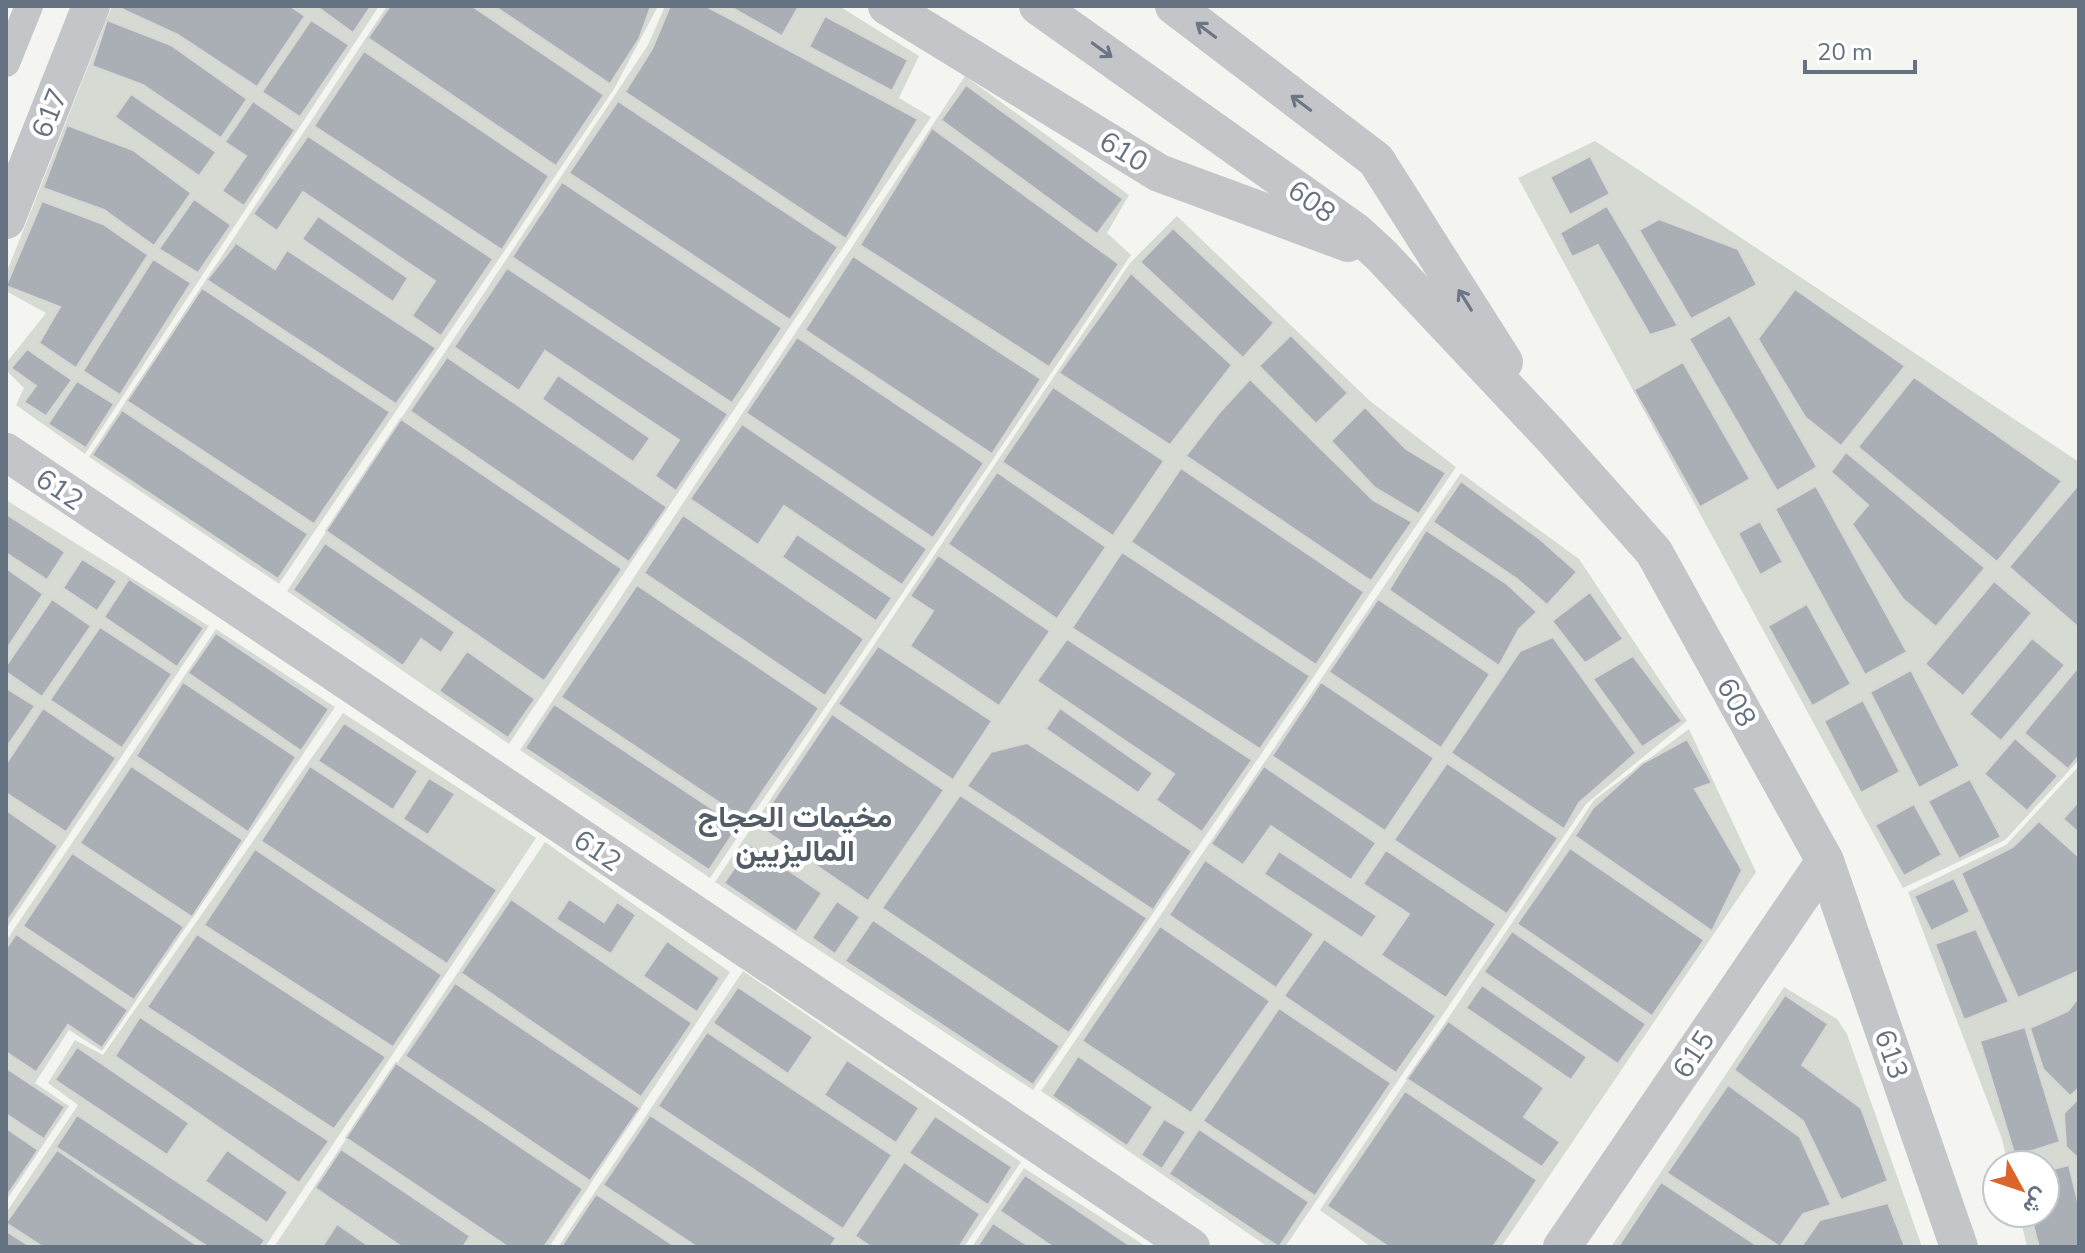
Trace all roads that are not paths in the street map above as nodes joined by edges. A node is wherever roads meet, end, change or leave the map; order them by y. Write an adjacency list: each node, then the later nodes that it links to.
1 (29, 6): 6 (street)
2 (91, 6): 7 (street, 617)
3 (887, 6): 8 (street, 610)
4 (1038, 6): 8 (street, 608, one-way to 8)
5 (1174, 6): 9 (street, 608, one-way to 5)
6 (6, 63)
7 (6, 220)
8 (1369, 244): 9 (street, 608)
9 (1551, 436): 11 (street, 608)
10 (6, 452): 12 (street, 612)
11 (1825, 861): 13 (street, 615); 14 (street, 613)
12 (1191, 1247)
13 (1562, 1247)
14 (1959, 1247)

